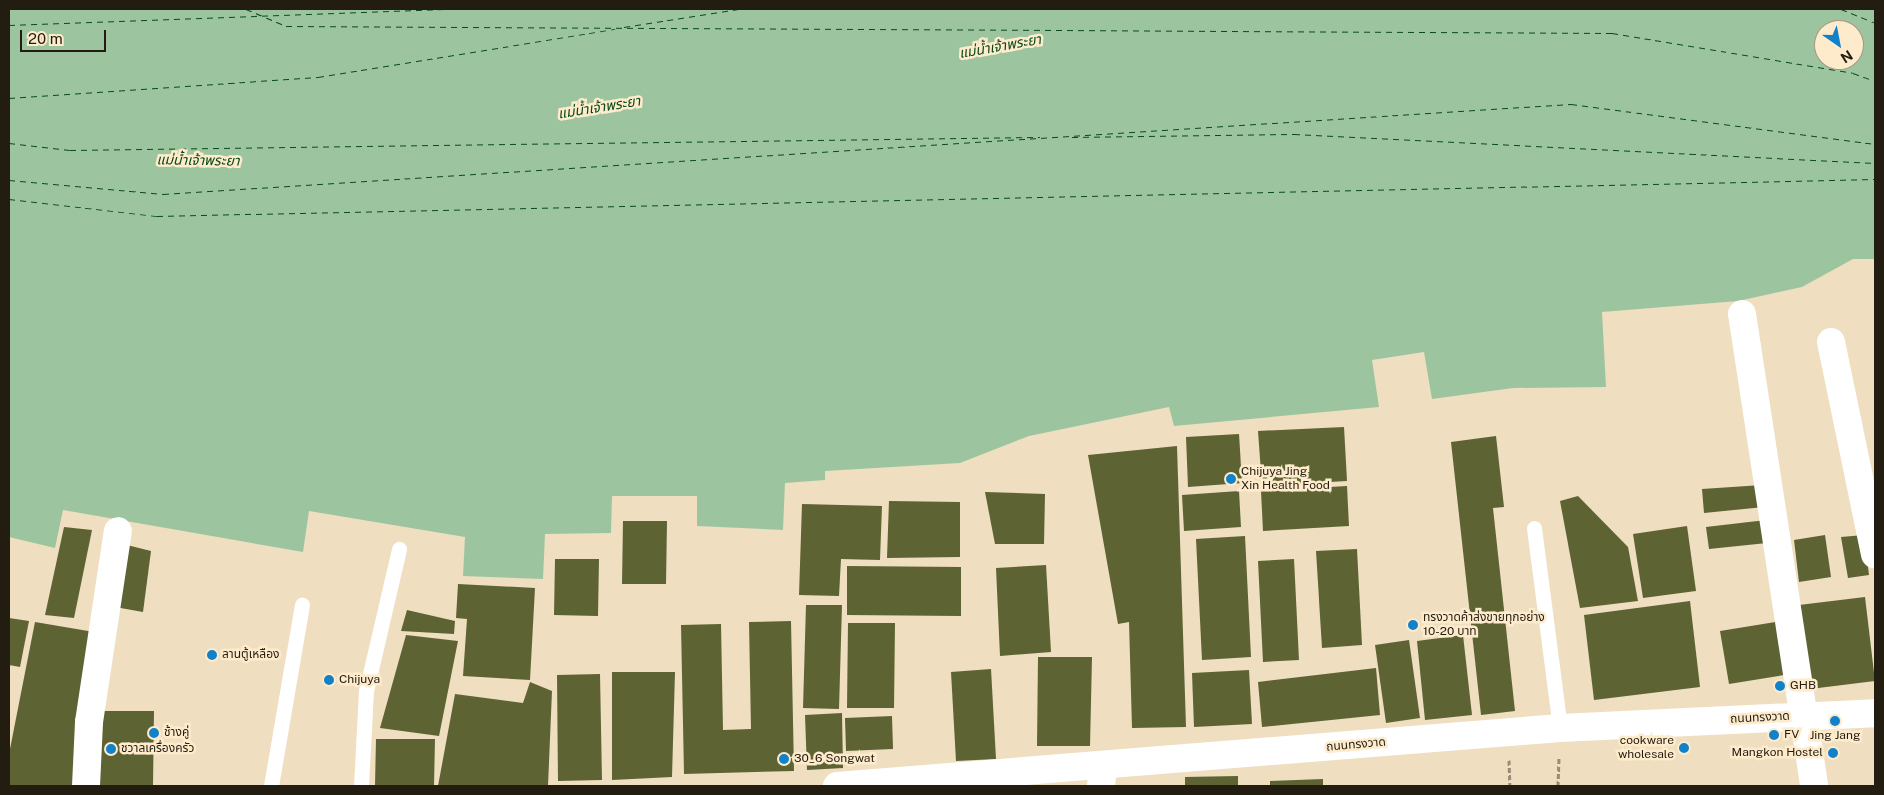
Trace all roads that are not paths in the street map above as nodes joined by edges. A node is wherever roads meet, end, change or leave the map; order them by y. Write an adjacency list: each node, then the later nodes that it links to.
1 (1742, 314): 9 (street)
2 (1831, 342): 6 (street)
3 (1534, 528): 10 (lane)
4 (118, 531): 13 (street)
5 (399, 550): 15 (lane)
6 (1875, 555)
7 (302, 604): 14 (lane)
8 (1875, 713): 9 (street, ถนนทรงวาด)
9 (1804, 716): 10 (street, ถนนทรงวาด); 17 (street)
10 (1560, 728): 11 (street, ถนนทรงวาด)
11 (1102, 776): 12 (street, ถนนทรงวาด)
12 (962, 781): 16 (street, ถนนทรงวาด)
13 (86, 786)
14 (271, 786)
15 (361, 786)
16 (837, 786)
17 (1814, 786)

